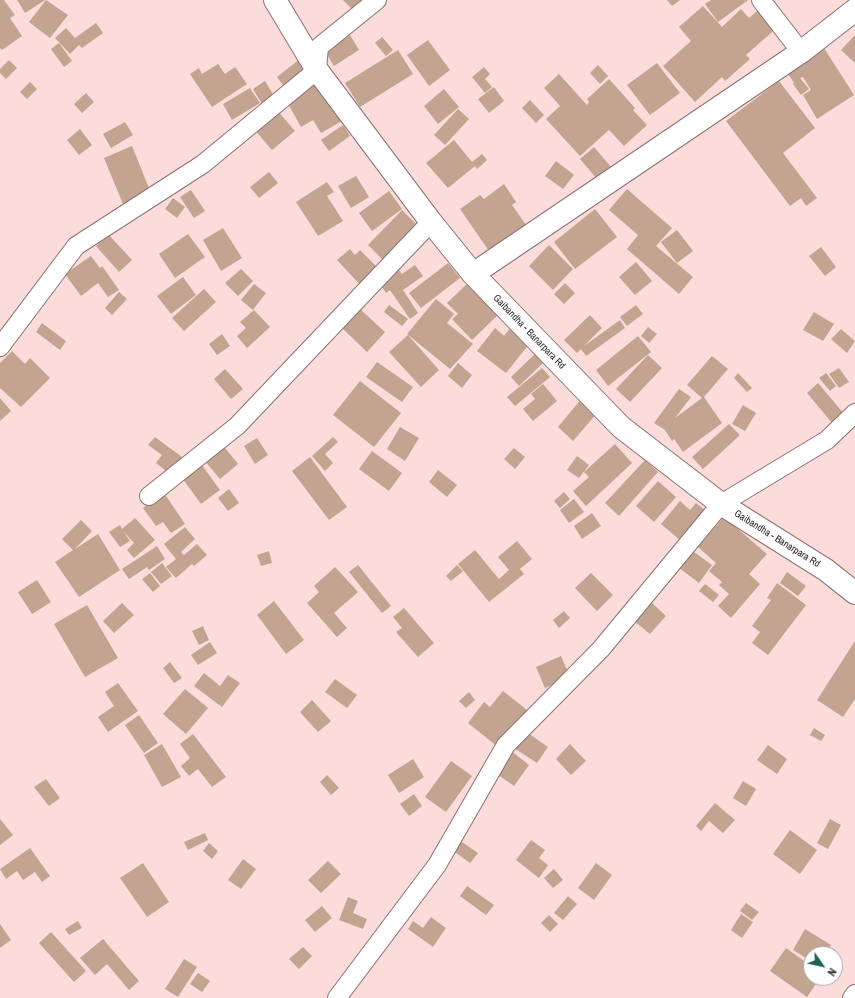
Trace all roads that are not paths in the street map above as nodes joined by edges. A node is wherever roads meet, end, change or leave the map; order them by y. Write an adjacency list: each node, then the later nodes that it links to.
1 (275, 0): 6 (main road, Gaibandha - Banarpara Rd)
2 (377, 0): 6 (street)
3 (761, 0): 5 (street)
4 (855, 10): 5 (main road)
5 (801, 52): 8 (main road)
6 (317, 70): 7 (main road, Gaibandha - Banarpara Rd); 9 (street)
7 (431, 222): 8 (main road, Gaibandha - Banarpara Rd); 11 (street)
8 (473, 274): 12 (main road, Gaibandha - Banarpara Rd)
9 (0, 347)
10 (855, 413): 12 (street)
11 (149, 496)
12 (721, 504): 13 (main road, Gaibandha - Banarpara Rd); 15 (street)
13 (855, 593)
14 (855, 994): 16 (street)
15 (337, 998)
16 (852, 998)

